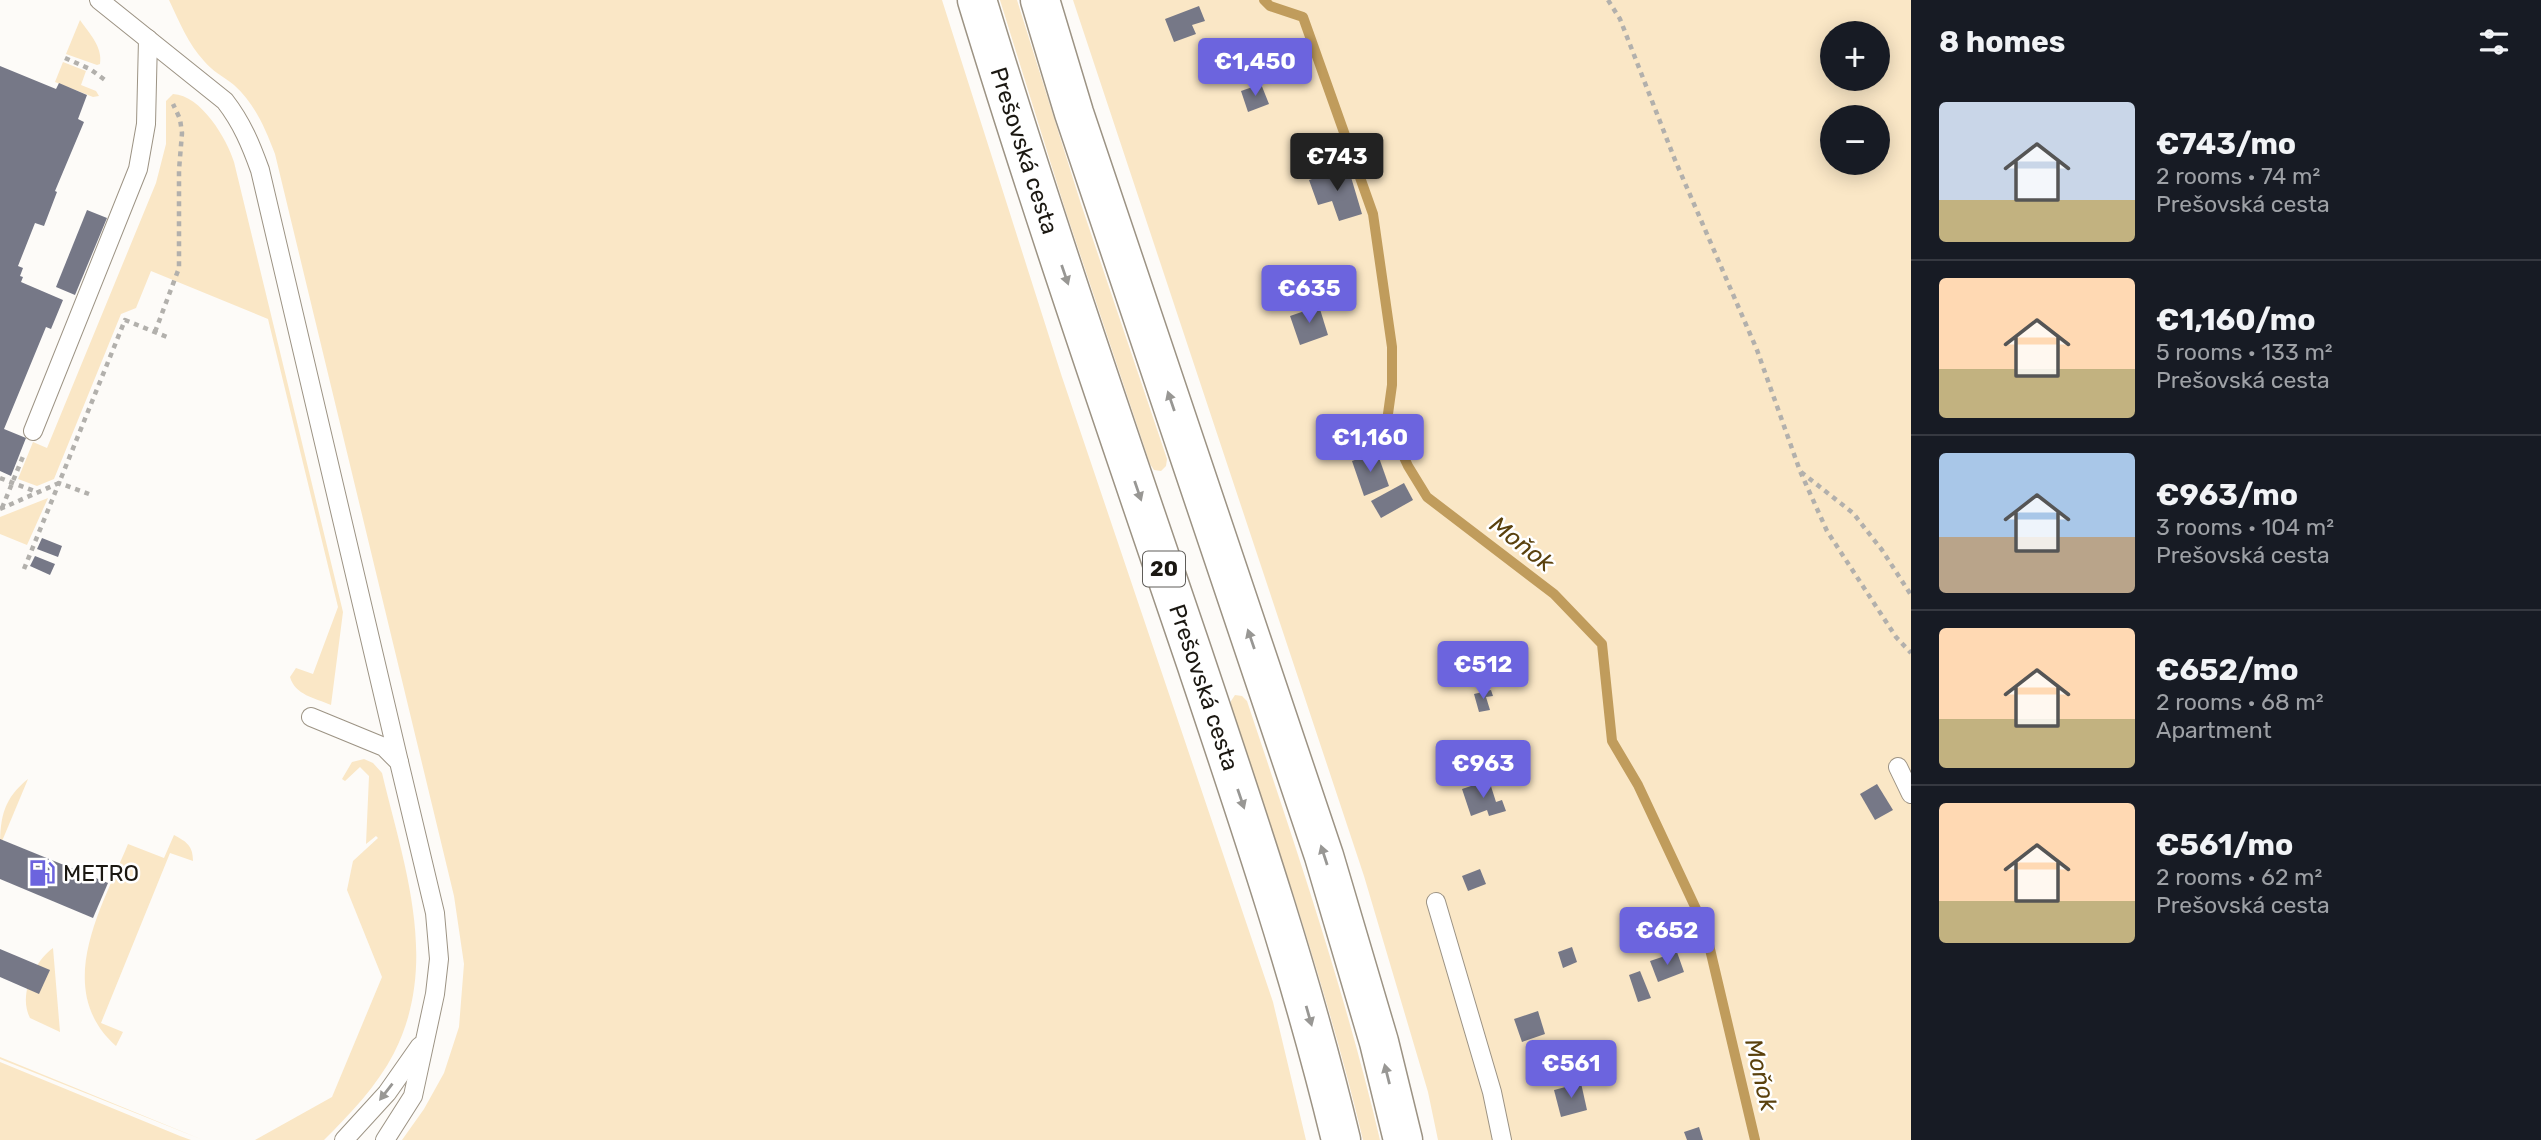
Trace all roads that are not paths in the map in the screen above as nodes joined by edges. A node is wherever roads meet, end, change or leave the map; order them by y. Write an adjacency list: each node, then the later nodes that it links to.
1 (99, 0): 4 (lane)
2 (977, 0): 14 (highway, Prešovská cesta / 20, one-way to 14)
3 (1040, 0): 15 (highway, one-way to 3)
4 (148, 38): 5 (lane); 7 (lane)
5 (33, 430)
6 (312, 717): 7 (lane)
7 (399, 762): 11 (lane)
8 (1898, 768): 9 (lane)
9 (1911, 794)
10 (1436, 902): 16 (lane)
11 (424, 1040): 12 (lane, one-way to 12); 13 (lane)
12 (344, 1140)
13 (385, 1140)
14 (1341, 1140)
15 (1403, 1140)
16 (1502, 1140)

